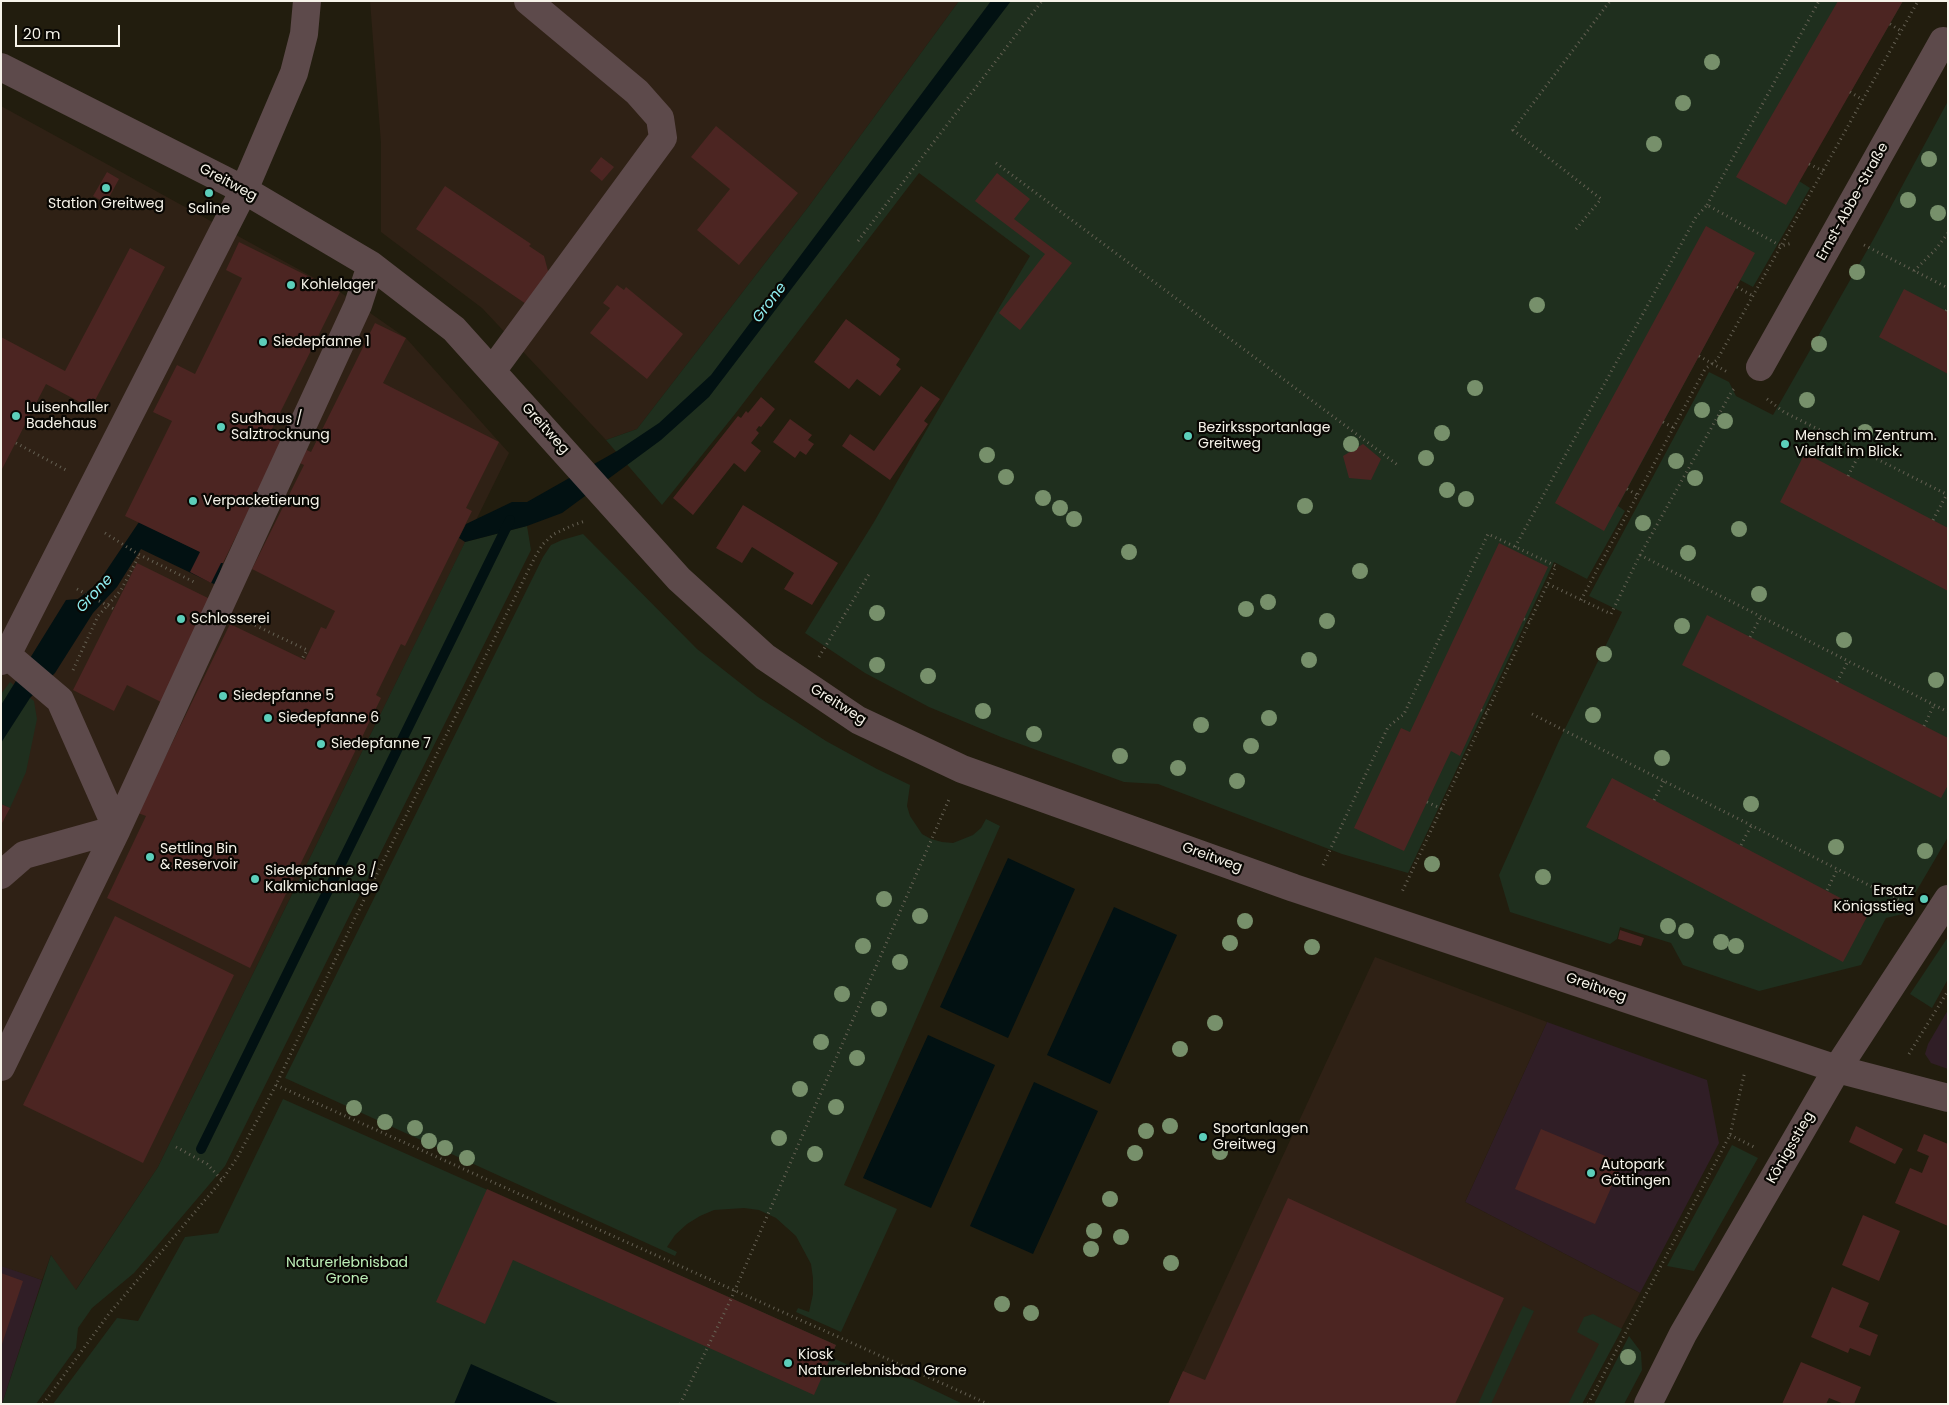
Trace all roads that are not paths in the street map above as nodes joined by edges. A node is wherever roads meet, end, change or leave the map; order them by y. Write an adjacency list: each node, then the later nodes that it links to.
1 (307, 1): 5 (street)
2 (528, 1): 7 (street)
3 (1948, 44): 8 (street, Ernst-Abbe-Straße)
4 (1, 66): 5 (street, Greitweg)
5 (244, 190): 6 (street, Greitweg); 9 (street)
6 (371, 265): 7 (street, Greitweg); 10 (street)
7 (492, 371): 14 (street, Greitweg)
8 (1752, 374)
9 (4, 658): 10 (street)
10 (117, 829): 11 (street); 13 (street)
11 (1, 875)
12 (1941, 909): 14 (street, Königsstieg)
13 (1, 1067)
14 (1838, 1069): 15 (street, Greitweg); 16 (street, Königsstieg)
15 (1948, 1098)
16 (1648, 1404)

